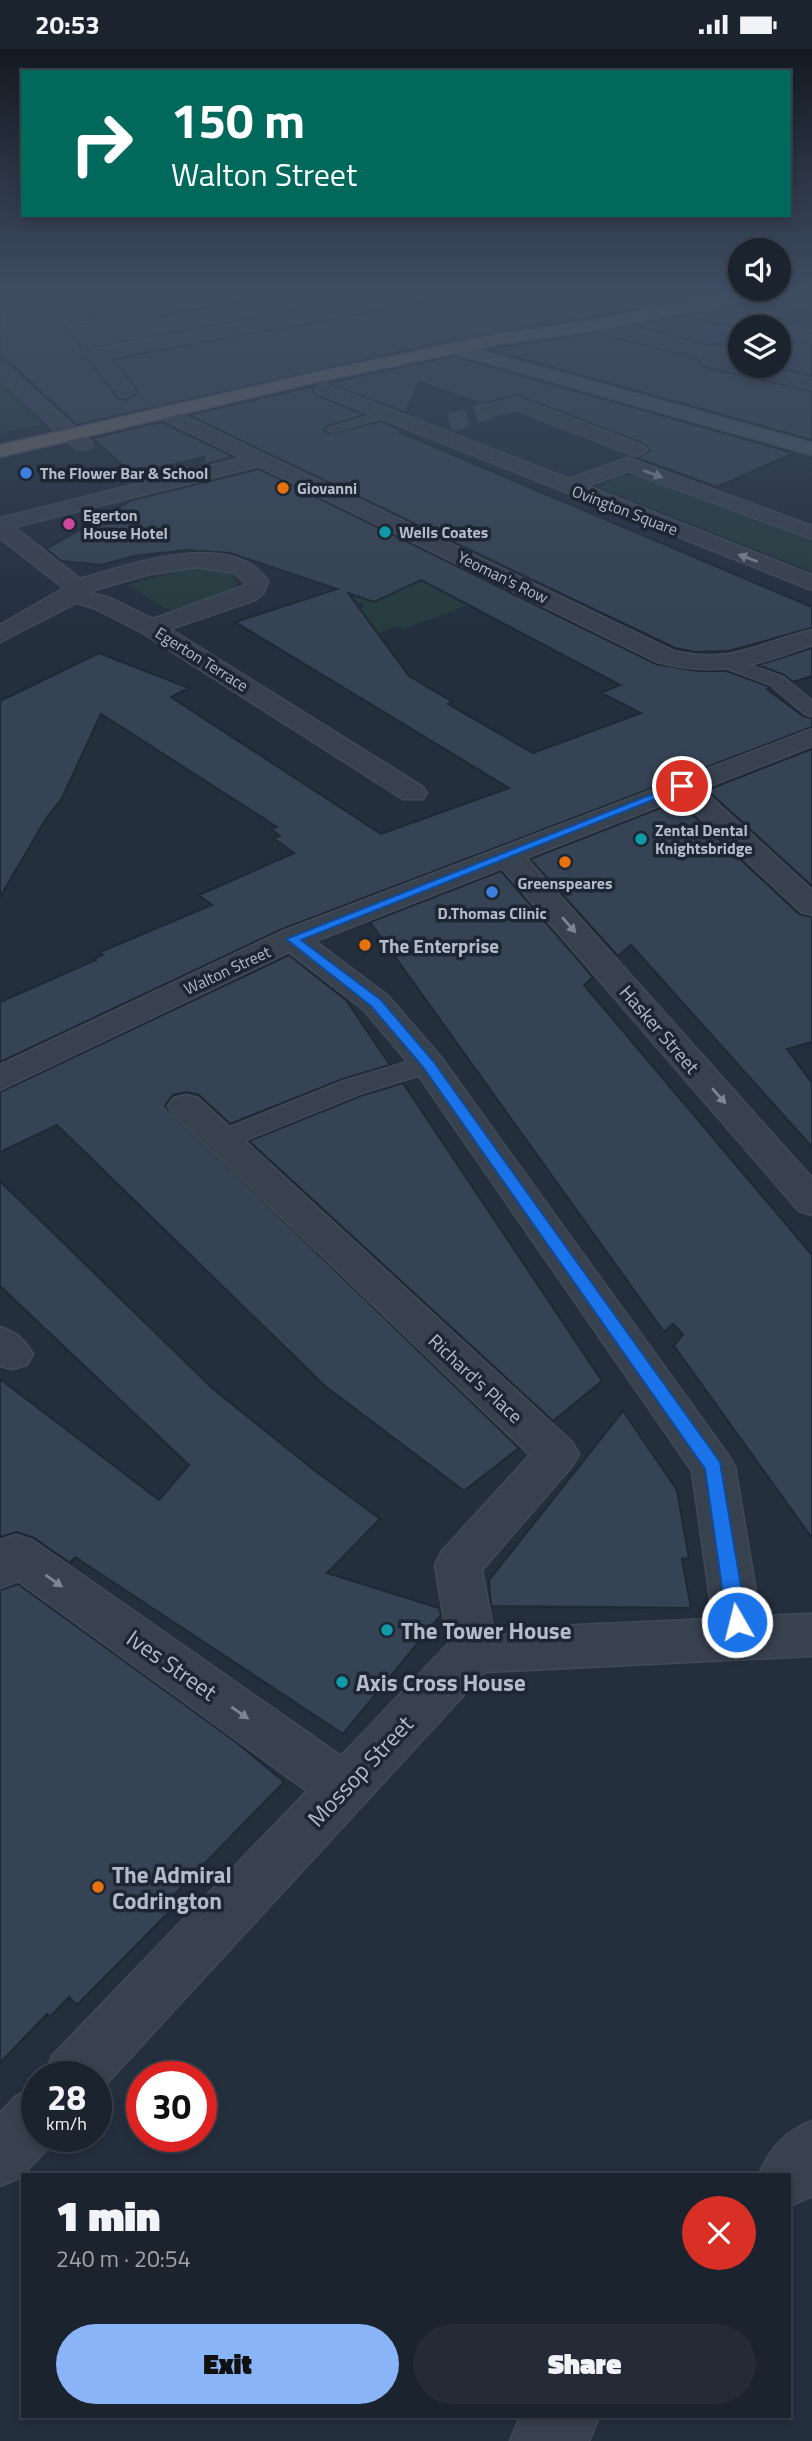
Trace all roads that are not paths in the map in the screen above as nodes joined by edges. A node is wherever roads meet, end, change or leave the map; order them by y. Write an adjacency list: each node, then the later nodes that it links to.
1 (37, 403): 12 (street)
2 (231, 403): 8 (highway)
3 (250, 403): 8 (highway)
4 (358, 403): 7 (street)
5 (647, 403): 13 (main road)
6 (488, 411): 15 (street)
7 (386, 414): 10 (lane); 11 (street)
8 (172, 417): 12 (highway); 16 (street, Yeoman's Row)
9 (450, 423): 11 (street)
10 (332, 429)
11 (425, 430): 18 (street)
12 (76, 439): 14 (highway); 17 (highway)
13 (812, 449)
14 (0, 450)
15 (636, 450)
16 (260, 460): 19 (street); 26 (street, Yeoman's Row)
17 (0, 464)
18 (566, 487): 20 (street, Ovington Square, one-way to 20); 21 (street, Ovington Square, one-way to 18)
19 (0, 525): 22 (street, Egerton Terrace)
20 (812, 533)
21 (812, 583)
22 (74, 592): 23 (street, Egerton Terrace); 23 (street); 24 (street)
23 (151, 628): 30 (street, Egerton Terrace)
24 (0, 635)
25 (812, 637): 26 (street)
26 (735, 665): 27 (street)
27 (812, 710)
28 (812, 737): 29 (street, Walton Street)
29 (682, 786): 31 (street, Walton Street); 32 (street)
30 (413, 793)
31 (508, 856): 33 (street, Walton Street); 38 (street, Hasker Street, one-way to 38)
32 (812, 906)
33 (292, 939): 34 (street); 35 (street, Walton Street)
34 (428, 1064): 37 (street); 41 (street)
35 (0, 1079)
36 (186, 1106): 37 (street, Richard's Place)
37 (222, 1140): 42 (street, Richard's Place)
38 (812, 1202)
39 (0, 1568): 43 (street, Ives Street, one-way to 43)
40 (812, 1635): 41 (street)
41 (740, 1638): 42 (street)
42 (473, 1651): 43 (street, Mossop Street)
43 (345, 1788): 44 (street, Mossop Street)
44 (88, 2061)
45 (21, 2134): 47 (street)
46 (812, 2151): 48 (street)
47 (0, 2157)
48 (791, 2174)
49 (565, 2418): 50 (street)
50 (543, 2441)

